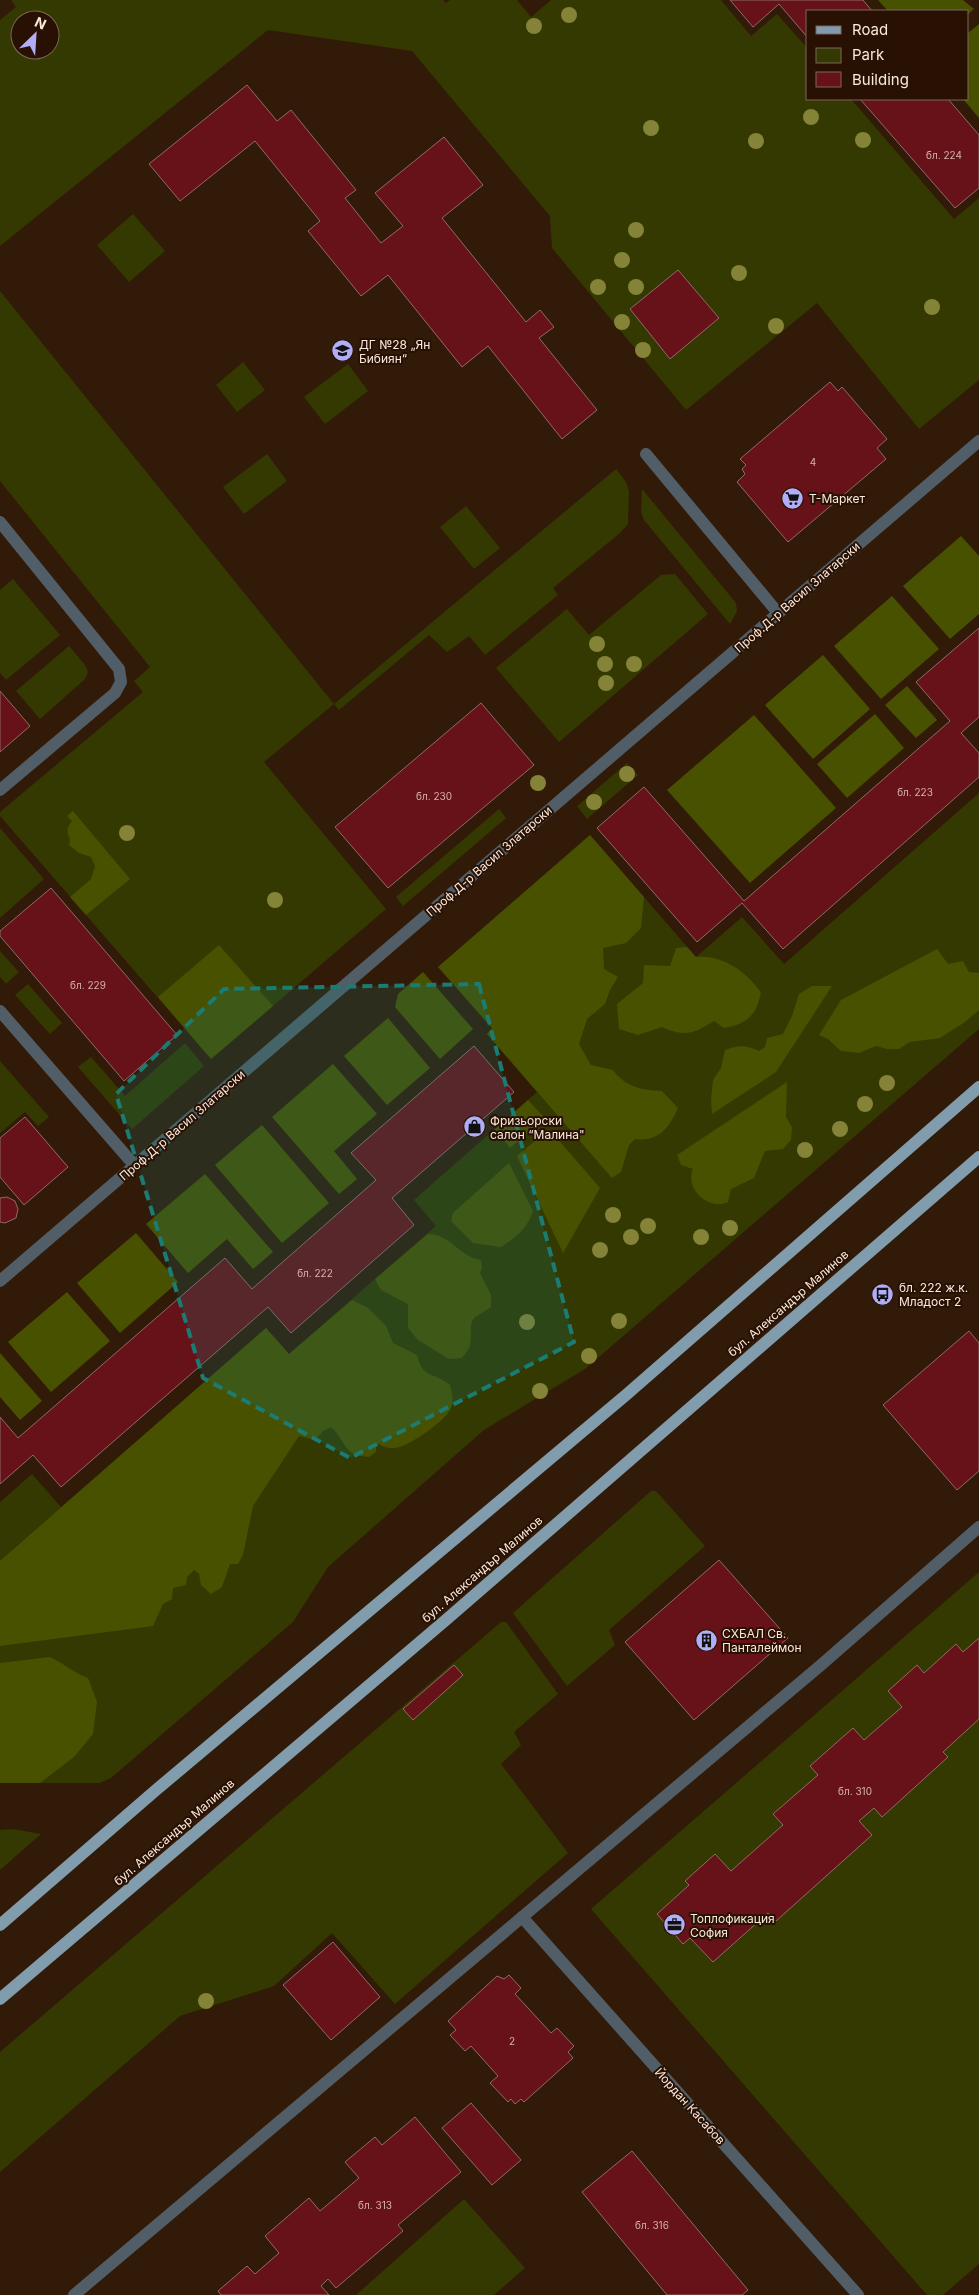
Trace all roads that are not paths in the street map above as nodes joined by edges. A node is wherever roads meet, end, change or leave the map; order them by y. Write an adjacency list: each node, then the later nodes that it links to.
1 (979, 441): 4 (street, Проф.Д-р Васил Златарски)
2 (646, 454): 4 (street)
3 (0, 522): 5 (street)
4 (778, 613): 9 (street, Проф.Д-р Васил Златарски)
5 (0, 790)
6 (0, 1011): 9 (street)
7 (979, 1087): 13 (main road)
8 (979, 1157): 14 (main road, бул. Александър Малинов)
9 (135, 1166): 10 (street, Проф.Д-р Васил Златарски)
10 (0, 1281)
11 (979, 1527): 12 (street)
12 (522, 1917): 15 (street); 16 (street, Йордан Касабов)
13 (0, 1925)
14 (0, 1999)
15 (74, 2295)
16 (858, 2295)

